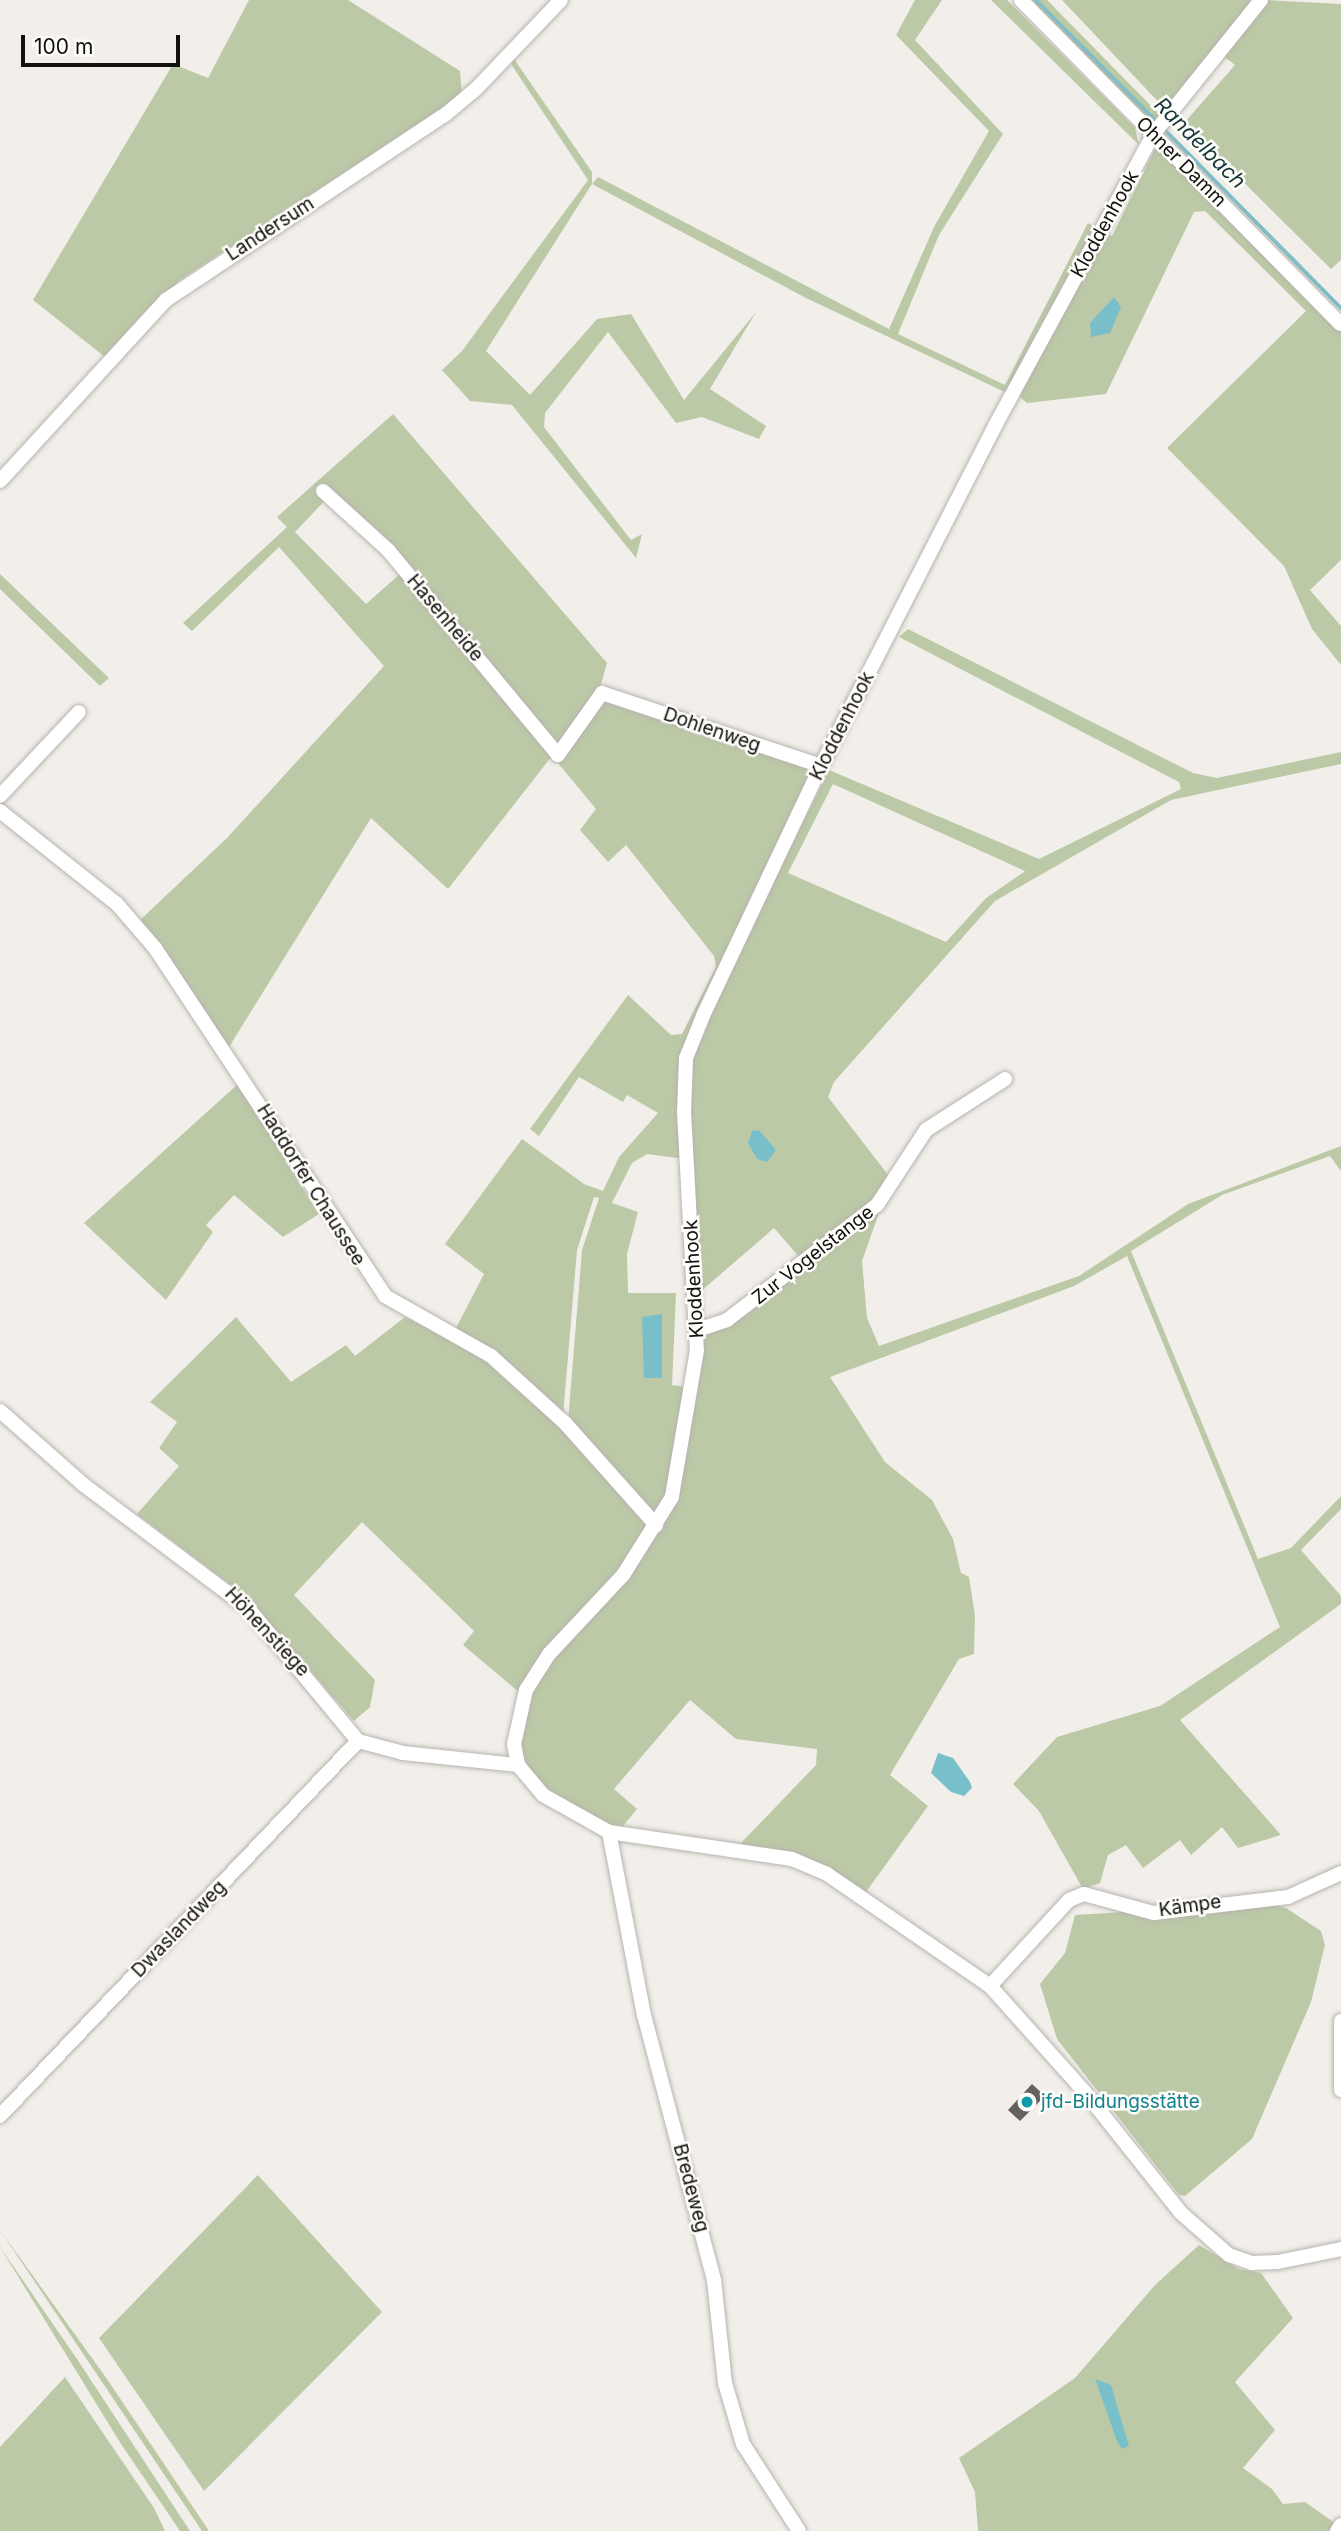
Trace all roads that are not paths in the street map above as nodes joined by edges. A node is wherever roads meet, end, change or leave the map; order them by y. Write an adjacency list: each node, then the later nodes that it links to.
1 (561, 0): 6 (street, Landersum)
2 (1021, 0): 4 (street, Ohner Damm)
3 (1261, 0): 4 (street, Kloddenhook)
4 (1158, 129): 5 (street, Ohner Damm); 10 (street, Kloddenhook)
5 (1341, 324)
6 (0, 481)
7 (323, 491): 8 (street, Hasenheide)
8 (602, 693): 10 (street, Dohlenweg)
9 (79, 712): 11 (street)
10 (821, 766): 14 (street, Kloddenhook)
11 (0, 796)
12 (0, 811): 16 (street, Haddorfer Chaussee)
13 (1005, 1079): 14 (street, Zur Vogelstange)
14 (697, 1330): 16 (street, Kloddenhook)
15 (0, 1411): 17 (street, Höhenstiege)
16 (656, 1525): 18 (street, Kloddenhook)
17 (358, 1741): 18 (street); 24 (street, Dwaslandweg)
18 (518, 1765): 19 (street)
19 (609, 1832): 21 (street); 27 (street, Bredeweg)
20 (1341, 1873): 21 (street, Kämpe)
21 (990, 1986): 25 (street)
22 (1341, 2021): 23 (street)
23 (1341, 2090)
24 (0, 2116)
25 (1341, 2249)
26 (1341, 2525): 28 (street)
27 (799, 2531)
28 (1337, 2531)

